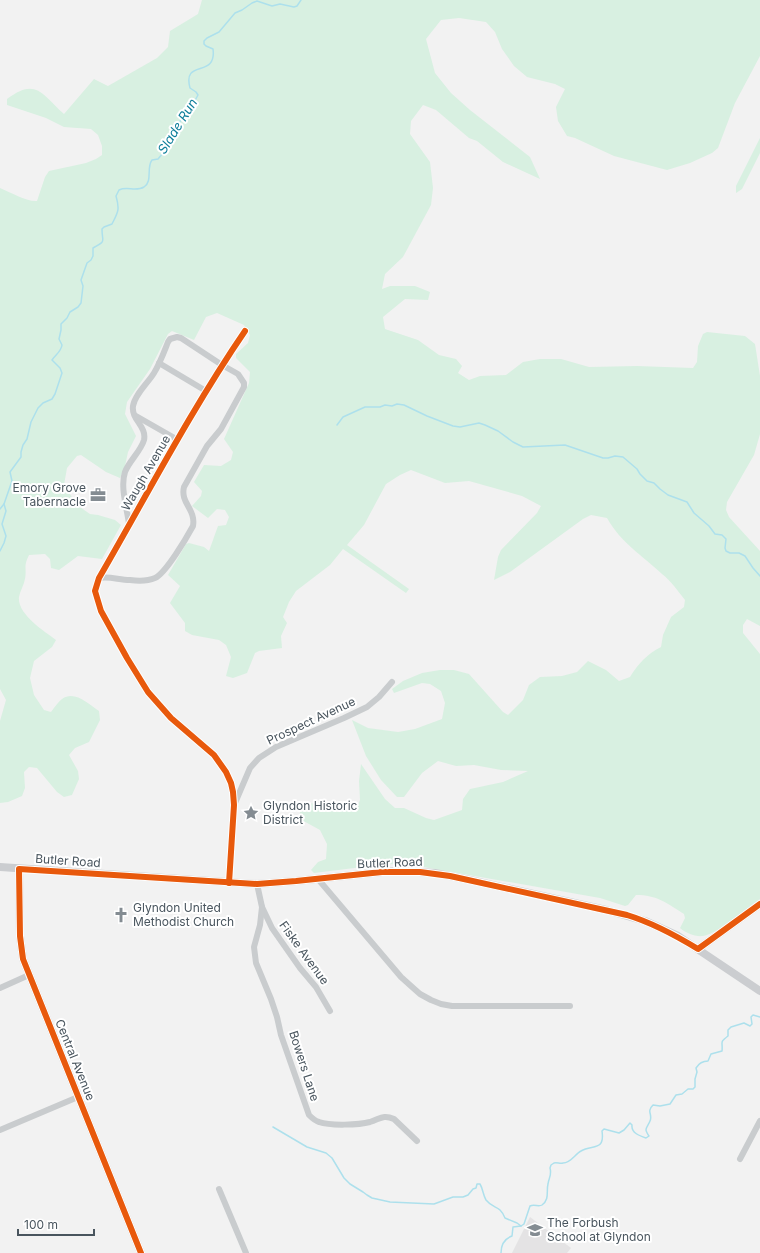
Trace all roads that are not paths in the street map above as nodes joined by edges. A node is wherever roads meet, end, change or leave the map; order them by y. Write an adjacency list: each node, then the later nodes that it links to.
1 (245, 331): 3 (street, Waugh Avenue)
2 (160, 363): 3 (street); 4 (street); 5 (street)
3 (222, 365): 4 (street, Waugh Avenue); 8 (street)
4 (206, 391): 6 (street, Waugh Avenue)
5 (134, 416): 6 (street); 7 (street)
6 (178, 440): 7 (street, Waugh Avenue)
7 (129, 524): 8 (street, Waugh Avenue)
8 (99, 578): 10 (street, Waugh Avenue)
9 (392, 682): 10 (street, Prospect Avenue)
10 (234, 805): 14 (street)
11 (0, 868): 12 (main road, Butler Road)
12 (19, 869): 14 (main road, Butler Road); 19 (main road, Central Avenue)
13 (318, 879): 15 (main road, Butler Road); 18 (main road, Butler Road); 22 (street)
14 (229, 882): 15 (main road, Butler Road)
15 (257, 884): 17 (street, Fiske Avenue)
16 (760, 904): 18 (main road)
17 (262, 907): 23 (street, Fiske Avenue); 27 (street, Bowers Lane)
18 (698, 949): 21 (main road, Butler Road)
19 (28, 975): 20 (street); 24 (main road, Central Avenue)
20 (0, 988)
21 (760, 991)
22 (570, 1006)
23 (330, 1011)
24 (78, 1097): 26 (street); 30 (main road, Central Avenue)
25 (760, 1120): 28 (street)
26 (0, 1130)
27 (417, 1141)
28 (740, 1159)
29 (219, 1189): 31 (street)
30 (141, 1253)
31 (246, 1253)

